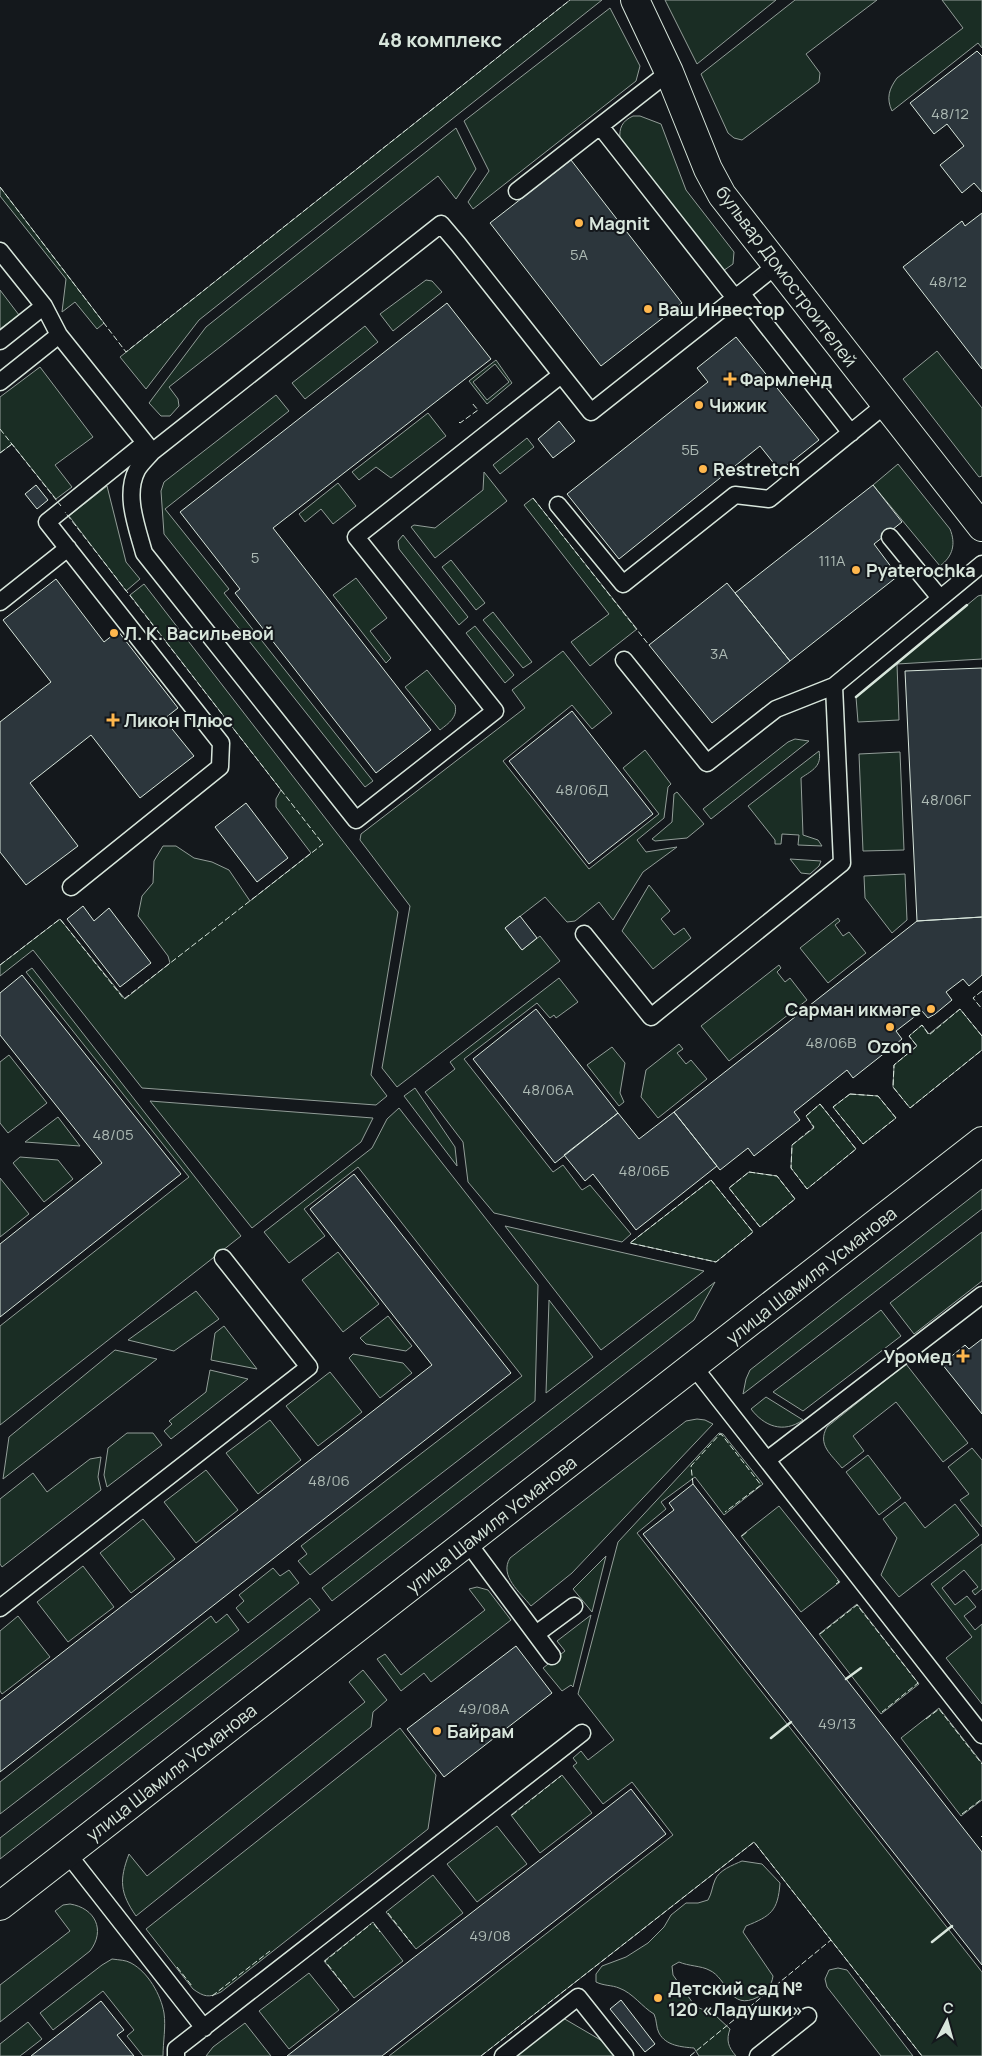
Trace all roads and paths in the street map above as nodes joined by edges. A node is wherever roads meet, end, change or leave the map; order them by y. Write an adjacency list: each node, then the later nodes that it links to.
1 (635, 0): 2 (street, бульвар Домостроителей)
2 (669, 72): 3 (lane); 6 (street, бульвар Домостроителей)
3 (600, 126): 4 (lane); 7 (lane)
4 (517, 191)
5 (0, 251): 8 (lane)
6 (777, 266): 7 (lane); 13 (street, бульвар Домостроителей)
7 (738, 296): 11 (lane); 14 (lane)
8 (44, 306): 9 (lane); 10 (lane)
9 (59, 335): 12 (lane); 15 (lane)
10 (0, 341)
11 (562, 375): 15 (lane); 15 (lane)
12 (0, 382)
13 (886, 404): 14 (lane); 17 (street, бульвар Домостроителей)
14 (851, 433): 16 (lane)
15 (149, 447): 19 (lane)
16 (558, 505)
17 (982, 527)
18 (890, 537): 21 (lane)
19 (68, 548): 22 (lane); 25 (lane)
20 (982, 564): 21 (lane)
21 (940, 598): 24 (lane)
22 (0, 602)
23 (624, 660): 24 (lane)
24 (834, 686): 26 (lane)
25 (71, 887)
26 (584, 934)
27 (982, 1141): 30 (street, улица Шамиля Усманова)
28 (224, 1258): 34 (lane)
29 (982, 1295): 31 (lane)
30 (694, 1367): 31 (lane); 32 (street, улица Шамиля Усманова)
31 (767, 1460): 38 (lane)
32 (468, 1542): 35 (lane); 39 (street, улица Шамиля Усманова)
33 (574, 1606): 35 (lane)
34 (0, 1608)
35 (536, 1634): 36 (lane)
36 (552, 1656)
37 (582, 1733): 42 (lane)
38 (982, 1735)
39 (67, 1853): 40 (street, улица Шамиля Усманова); 42 (lane)
40 (0, 1906)
41 (808, 2016): 46 (lane)
42 (204, 2028): 43 (lane)
43 (176, 2056)
44 (503, 2056): 45 (lane)
45 (625, 2056)
46 (758, 2056)

